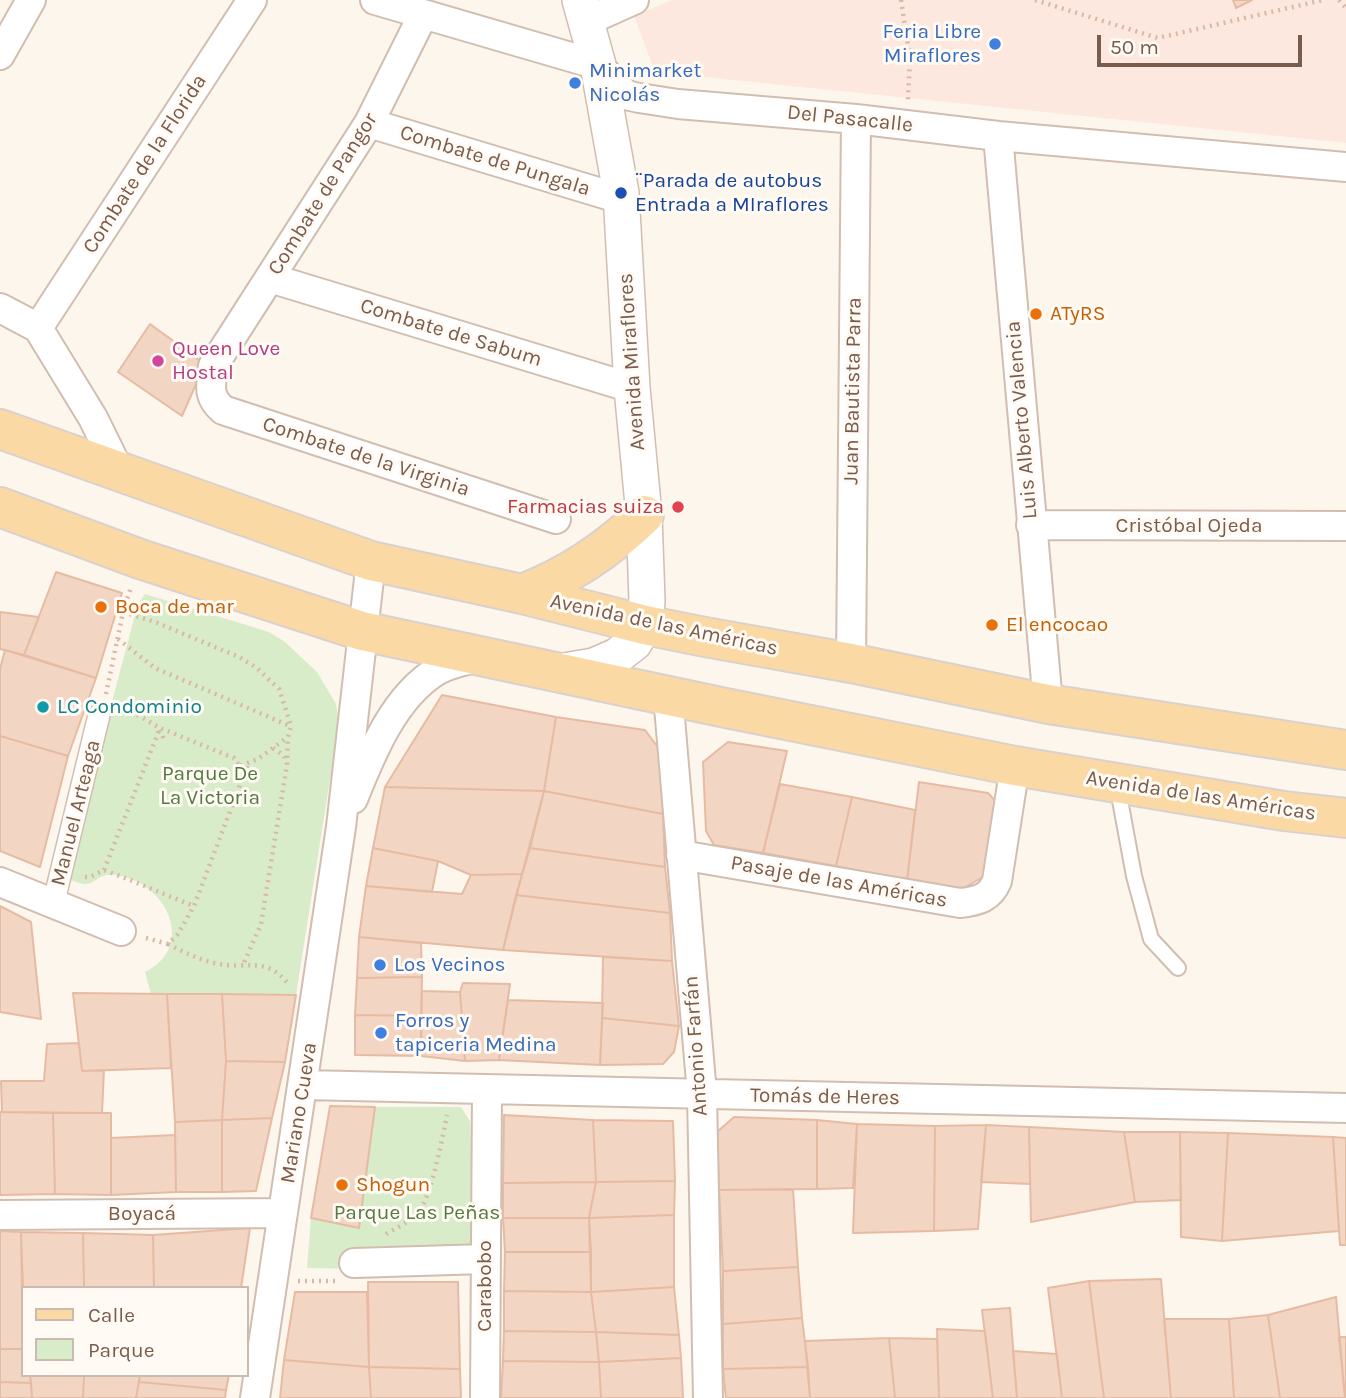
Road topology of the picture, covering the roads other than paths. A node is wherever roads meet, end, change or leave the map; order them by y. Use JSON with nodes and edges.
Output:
{"nodes":[{"id":1,"x":31,"y":0,"type":"edge"},
{"id":2,"x":252,"y":0,"type":"edge"},
{"id":3,"x":375,"y":0,"type":"edge"},
{"id":4,"x":634,"y":0,"type":"edge"},
{"id":5,"x":583,"y":10,"type":"edge"},
{"id":6,"x":423,"y":15,"type":"junction"},
{"id":7,"x":0,"y":55,"type":"edge"},
{"id":8,"x":598,"y":65,"type":"junction"},
{"id":9,"x":856,"y":119,"type":"junction"},
{"id":10,"x":369,"y":123,"type":"junction"},
{"id":11,"x":998,"y":136,"type":"junction"},
{"id":12,"x":1346,"y":167,"type":"edge"},
{"id":13,"x":621,"y":200,"type":"junction"},
{"id":14,"x":270,"y":278,"type":"junction"},
{"id":15,"x":0,"y":308,"type":"edge"},
{"id":16,"x":38,"y":328,"type":"junction"},
{"id":17,"x":213,"y":366,"type":"joint"},
{"id":18,"x":632,"y":388,"type":"junction"},
{"id":19,"x":0,"y":429,"type":"edge"},
{"id":20,"x":120,"y":473,"type":"junction"},
{"id":21,"x":0,"y":507,"type":"edge"},
{"id":22,"x":644,"y":515,"type":"junction"},
{"id":23,"x":556,"y":519,"type":"dead end"},
{"id":24,"x":1031,"y":525,"type":"junction"},
{"id":25,"x":1346,"y":526,"type":"edge"},
{"id":26,"x":371,"y":561,"type":"junction"},
{"id":27,"x":522,"y":594,"type":"junction"},
{"id":28,"x":645,"y":625,"type":"junction"},
{"id":29,"x":362,"y":631,"type":"junction"},
{"id":30,"x":484,"y":656,"type":"junction"},
{"id":31,"x":851,"y":663,"type":"junction"},
{"id":32,"x":558,"y":672,"type":"junction"},
{"id":33,"x":668,"y":695,"type":"junction"},
{"id":34,"x":1048,"y":704,"type":"junction"},
{"id":35,"x":99,"y":715,"type":"road end"},
{"id":36,"x":1346,"y":750,"type":"edge"},
{"id":37,"x":1015,"y":766,"type":"junction"},
{"id":38,"x":1117,"y":783,"type":"junction"},
{"id":39,"x":1346,"y":818,"type":"edge"},
{"id":40,"x":341,"y":827,"type":"junction"},
{"id":41,"x":681,"y":855,"type":"junction"},
{"id":42,"x":0,"y":882,"type":"edge"},
{"id":43,"x":53,"y":905,"type":"junction"},
{"id":44,"x":121,"y":931,"type":"road end"},
{"id":45,"x":1178,"y":968,"type":"dead end"},
{"id":46,"x":304,"y":1085,"type":"junction"},
{"id":47,"x":487,"y":1090,"type":"junction"},
{"id":48,"x":702,"y":1094,"type":"junction"},
{"id":49,"x":1346,"y":1108,"type":"edge"},
{"id":50,"x":283,"y":1213,"type":"junction"},
{"id":51,"x":0,"y":1215,"type":"edge"},
{"id":52,"x":485,"y":1259,"type":"junction"},
{"id":53,"x":354,"y":1263,"type":"road end"},
{"id":54,"x":255,"y":1398,"type":"edge"},
{"id":55,"x":485,"y":1398,"type":"edge"},
{"id":56,"x":708,"y":1398,"type":"edge"}],
"edges":[{"from":1,"to":7,"type":"street"},
{"from":2,"to":16,"type":"street","name":"Combate de la Florida"},
{"from":3,"to":6,"type":"street"},
{"from":4,"to":5,"type":"street"},
{"from":5,"to":8,"type":"street","name":"Avenida Miraflores"},
{"from":6,"to":8,"type":"street"},
{"from":6,"to":10,"type":"street","name":"Combate de Pangor"},
{"from":8,"to":9,"type":"street","name":"Del Pasacalle"},
{"from":8,"to":13,"type":"street","name":"Avenida Miraflores"},
{"from":9,"to":11,"type":"street","name":"Del Pasacalle"},
{"from":9,"to":31,"type":"street","name":"Juan Bautista Parra"},
{"from":10,"to":13,"type":"street","name":"Combate de Pungala"},
{"from":10,"to":14,"type":"street","name":"Combate de Pangor"},
{"from":11,"to":12,"type":"street","name":"Del Pasacalle"},
{"from":11,"to":24,"type":"street","name":"Luis Alberto Valencia"},
{"from":13,"to":18,"type":"street","name":"Avenida Miraflores"},
{"from":14,"to":17,"type":"street","name":"Combate de Pangor"},
{"from":14,"to":18,"type":"street","name":"Combate de Sabum"},
{"from":15,"to":16,"type":"street"},
{"from":16,"to":20,"type":"street"},
{"from":17,"to":23,"type":"street","name":"Combate de la Virginia"},
{"from":18,"to":22,"type":"street","name":"Avenida Miraflores"},
{"from":19,"to":20,"type":"main road","name":"Avenida de las Américas"},
{"from":20,"to":26,"type":"main road","name":"Avenida de las Américas"},
{"from":21,"to":29,"type":"main road","name":"Avenida de las Américas"},
{"from":22,"to":27,"type":"main road"},
{"from":22,"to":28,"type":"street","name":"Avenida Miraflores"},
{"from":24,"to":25,"type":"street","name":"Cristóbal Ojeda"},
{"from":24,"to":34,"type":"street","name":"Luis Alberto Valencia"},
{"from":26,"to":27,"type":"main road","name":"Avenida de las Américas"},
{"from":26,"to":29,"type":"street","name":"Mariano Cueva"},
{"from":27,"to":28,"type":"main road","name":"Avenida de las Américas"},
{"from":28,"to":31,"type":"main road","name":"Avenida de las Américas"},
{"from":28,"to":32,"type":"street"},
{"from":29,"to":30,"type":"main road","name":"Avenida de las Américas"},
{"from":29,"to":40,"type":"street","name":"Mariano Cueva"},
{"from":30,"to":32,"type":"main road","name":"Avenida de las Américas"},
{"from":30,"to":40,"type":"street","name":"Mariano Cueva"},
{"from":31,"to":34,"type":"main road","name":"Avenida de las Américas"},
{"from":32,"to":33,"type":"main road","name":"Avenida de las Américas"},
{"from":33,"to":37,"type":"main road","name":"Avenida de las Américas"},
{"from":33,"to":41,"type":"street","name":"Antonio Farfán"},
{"from":34,"to":36,"type":"main road","name":"Avenida de las Américas"},
{"from":35,"to":43,"type":"street","name":"Manuel Arteaga"},
{"from":37,"to":38,"type":"main road","name":"Avenida de las Américas"},
{"from":37,"to":41,"type":"street","name":"Pasaje de las Américas"},
{"from":38,"to":39,"type":"main road","name":"Avenida de las Américas"},
{"from":38,"to":45,"type":"lane"},
{"from":40,"to":46,"type":"street","name":"Mariano Cueva"},
{"from":41,"to":48,"type":"street","name":"Antonio Farfán"},
{"from":42,"to":43,"type":"street"},
{"from":43,"to":44,"type":"street"},
{"from":46,"to":47,"type":"street","name":"Tomás de Heres"},
{"from":46,"to":50,"type":"street","name":"Mariano Cueva"},
{"from":47,"to":48,"type":"street","name":"Tomás de Heres"},
{"from":47,"to":52,"type":"street","name":"Carabobo"},
{"from":48,"to":49,"type":"street","name":"Tomás de Heres"},
{"from":48,"to":56,"type":"street","name":"Antonio Farfán"},
{"from":50,"to":51,"type":"street","name":"Boyacá"},
{"from":50,"to":54,"type":"street","name":"Mariano Cueva"},
{"from":52,"to":53,"type":"street"},
{"from":52,"to":55,"type":"street","name":"Carabobo"}]}
